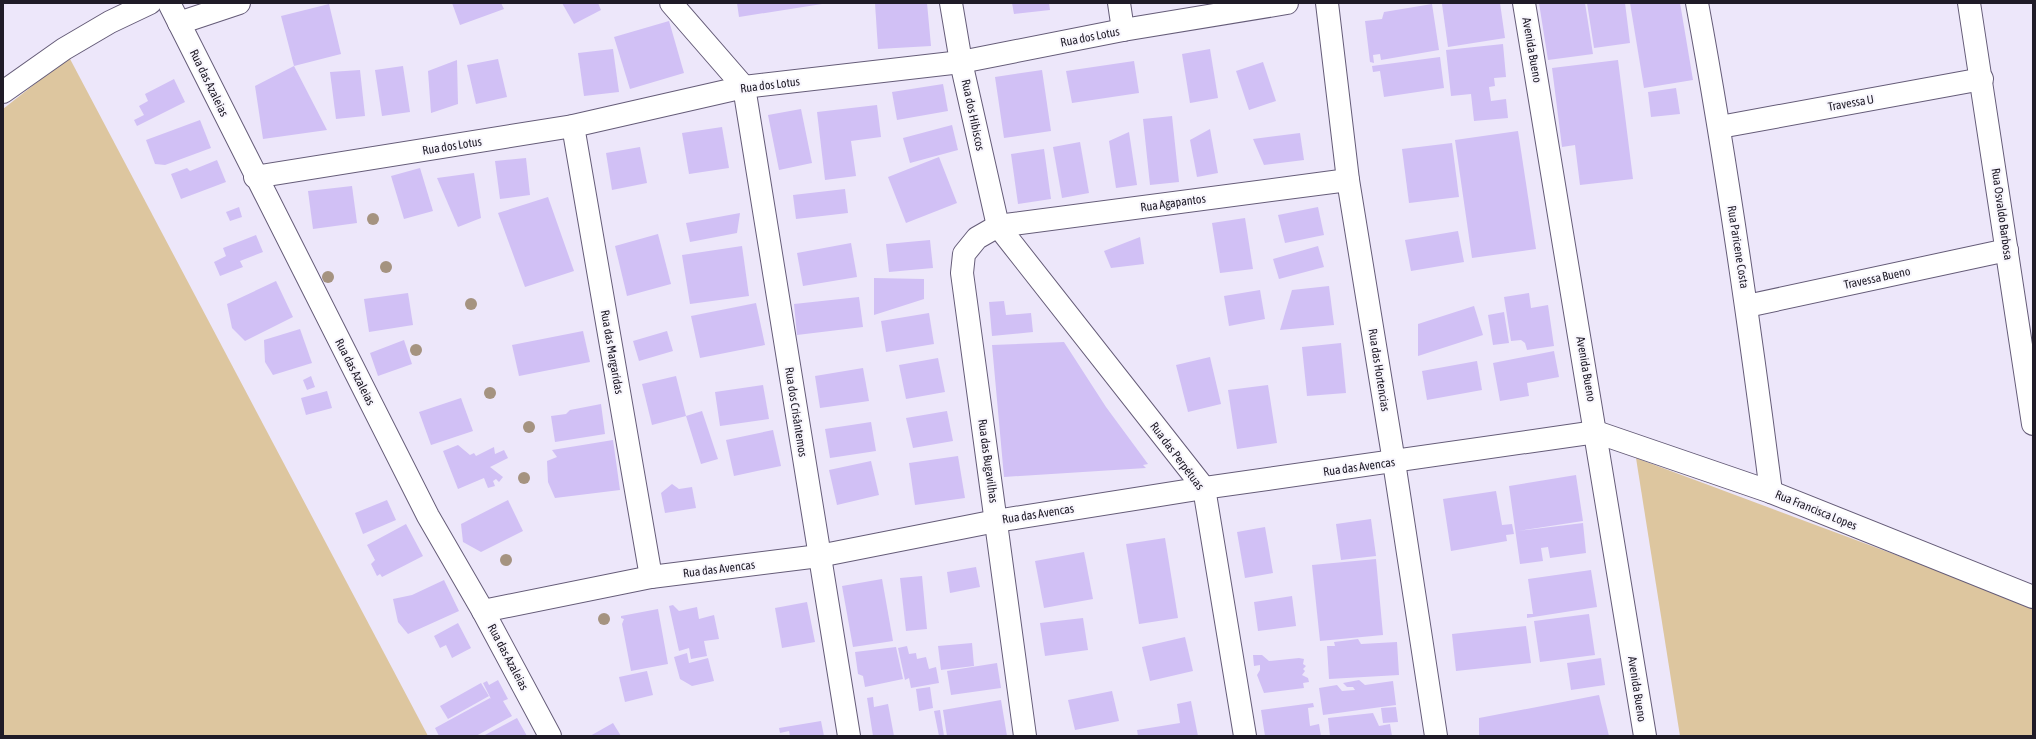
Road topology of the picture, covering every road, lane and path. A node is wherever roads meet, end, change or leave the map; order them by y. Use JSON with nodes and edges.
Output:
{"nodes":[{"id":1,"x":150,"y":3,"type":"edge"},
{"id":2,"x":169,"y":3,"type":"edge"},
{"id":3,"x":239,"y":3,"type":"edge"},
{"id":4,"x":671,"y":3,"type":"edge"},
{"id":5,"x":951,"y":3,"type":"edge"},
{"id":6,"x":1119,"y":3,"type":"edge"},
{"id":7,"x":1287,"y":3,"type":"edge"},
{"id":8,"x":1327,"y":3,"type":"edge"},
{"id":9,"x":1524,"y":3,"type":"edge"},
{"id":10,"x":1697,"y":3,"type":"edge"},
{"id":11,"x":1969,"y":3,"type":"edge"},
{"id":12,"x":179,"y":23,"type":"junction"},
{"id":13,"x":1123,"y":30,"type":"junction"},
{"id":14,"x":961,"y":62,"type":"junction"},
{"id":15,"x":1982,"y":79,"type":"junction"},
{"id":16,"x":744,"y":87,"type":"junction"},
{"id":17,"x":3,"y":92,"type":"edge"},
{"id":18,"x":573,"y":126,"type":"junction"},
{"id":19,"x":1720,"y":126,"type":"junction"},
{"id":20,"x":256,"y":177,"type":"junction"},
{"id":21,"x":1348,"y":180,"type":"junction"},
{"id":22,"x":998,"y":226,"type":"junction"},
{"id":23,"x":2007,"y":250,"type":"junction"},
{"id":24,"x":1747,"y":306,"type":"junction"},
{"id":25,"x":2033,"y":424,"type":"edge"},
{"id":26,"x":1596,"y":432,"type":"junction"},
{"id":27,"x":1394,"y":462,"type":"junction"},
{"id":28,"x":1204,"y":488,"type":"junction"},
{"id":29,"x":1771,"y":492,"type":"junction"},
{"id":30,"x":996,"y":521,"type":"junction"},
{"id":31,"x":819,"y":556,"type":"junction"},
{"id":32,"x":651,"y":577,"type":"junction"},
{"id":33,"x":2033,"y":597,"type":"edge"},
{"id":34,"x":483,"y":611,"type":"junction"},
{"id":35,"x":550,"y":736,"type":"edge"},
{"id":36,"x":849,"y":736,"type":"edge"},
{"id":37,"x":1025,"y":736,"type":"edge"},
{"id":38,"x":1245,"y":736,"type":"edge"},
{"id":39,"x":1436,"y":736,"type":"edge"},
{"id":40,"x":1645,"y":736,"type":"edge"}],
"edges":[{"from":1,"to":17,"type":"street"},
{"from":2,"to":12,"type":"street","name":"Rua das Azaleias"},
{"from":3,"to":12,"type":"street"},
{"from":4,"to":16,"type":"street"},
{"from":5,"to":14,"type":"street","name":"Rua dos Hibiscos"},
{"from":6,"to":13,"type":"street"},
{"from":7,"to":13,"type":"street","name":"Rua dos Lotus"},
{"from":8,"to":21,"type":"street","name":"Rua das Hortencias"},
{"from":9,"to":26,"type":"street","name":"Avenida Bueno"},
{"from":10,"to":19,"type":"street","name":"Rua Paricene Costa"},
{"from":11,"to":15,"type":"street","name":"Rua Osvaldo Barbosa"},
{"from":12,"to":20,"type":"street","name":"Rua das Azaleias"},
{"from":13,"to":14,"type":"street","name":"Rua dos Lotus"},
{"from":14,"to":16,"type":"street","name":"Rua dos Lotus"},
{"from":14,"to":22,"type":"street","name":"Rua dos Hibiscos"},
{"from":15,"to":19,"type":"street","name":"Travessa U"},
{"from":15,"to":23,"type":"street","name":"Rua Osvaldo Barbosa"},
{"from":16,"to":18,"type":"street","name":"Rua dos Lotus"},
{"from":16,"to":31,"type":"street","name":"Rua dos Crisântemos"},
{"from":18,"to":20,"type":"street","name":"Rua dos Lotus"},
{"from":18,"to":32,"type":"street","name":"Rua das Margaridas"},
{"from":19,"to":24,"type":"street","name":"Rua Paricene Costa"},
{"from":20,"to":34,"type":"street","name":"Rua das Azaleias"},
{"from":21,"to":22,"type":"street","name":"Rua Agapantos"},
{"from":21,"to":27,"type":"street","name":"Rua das Hortencias"},
{"from":22,"to":28,"type":"street","name":"Rua das Perpétuas"},
{"from":22,"to":30,"type":"street","name":"Rua das Bugavilhas"},
{"from":23,"to":24,"type":"street","name":"Travessa Bueno"},
{"from":23,"to":25,"type":"street","name":"Rua Osvaldo Barbosa"},
{"from":24,"to":29,"type":"street","name":"Rua Paricene Costa"},
{"from":26,"to":27,"type":"street","name":"Rua das Avencas"},
{"from":26,"to":29,"type":"street","name":"Rua Francisca Lopes"},
{"from":26,"to":40,"type":"street","name":"Avenida Bueno"},
{"from":27,"to":28,"type":"street","name":"Rua das Avencas"},
{"from":27,"to":39,"type":"street","name":"Rua das Hortencias"},
{"from":28,"to":30,"type":"street","name":"Rua das Avencas"},
{"from":28,"to":38,"type":"street","name":"Rua das Perpétuas"},
{"from":29,"to":33,"type":"street","name":"Rua Francisca Lopes"},
{"from":30,"to":31,"type":"street","name":"Rua das Avencas"},
{"from":30,"to":37,"type":"street","name":"Rua das Bugavilhas"},
{"from":31,"to":32,"type":"street","name":"Rua das Avencas"},
{"from":31,"to":36,"type":"street","name":"Rua dos Crisântemos"},
{"from":32,"to":34,"type":"street","name":"Rua das Avencas"},
{"from":34,"to":35,"type":"street","name":"Rua das Azaleias"}]}
